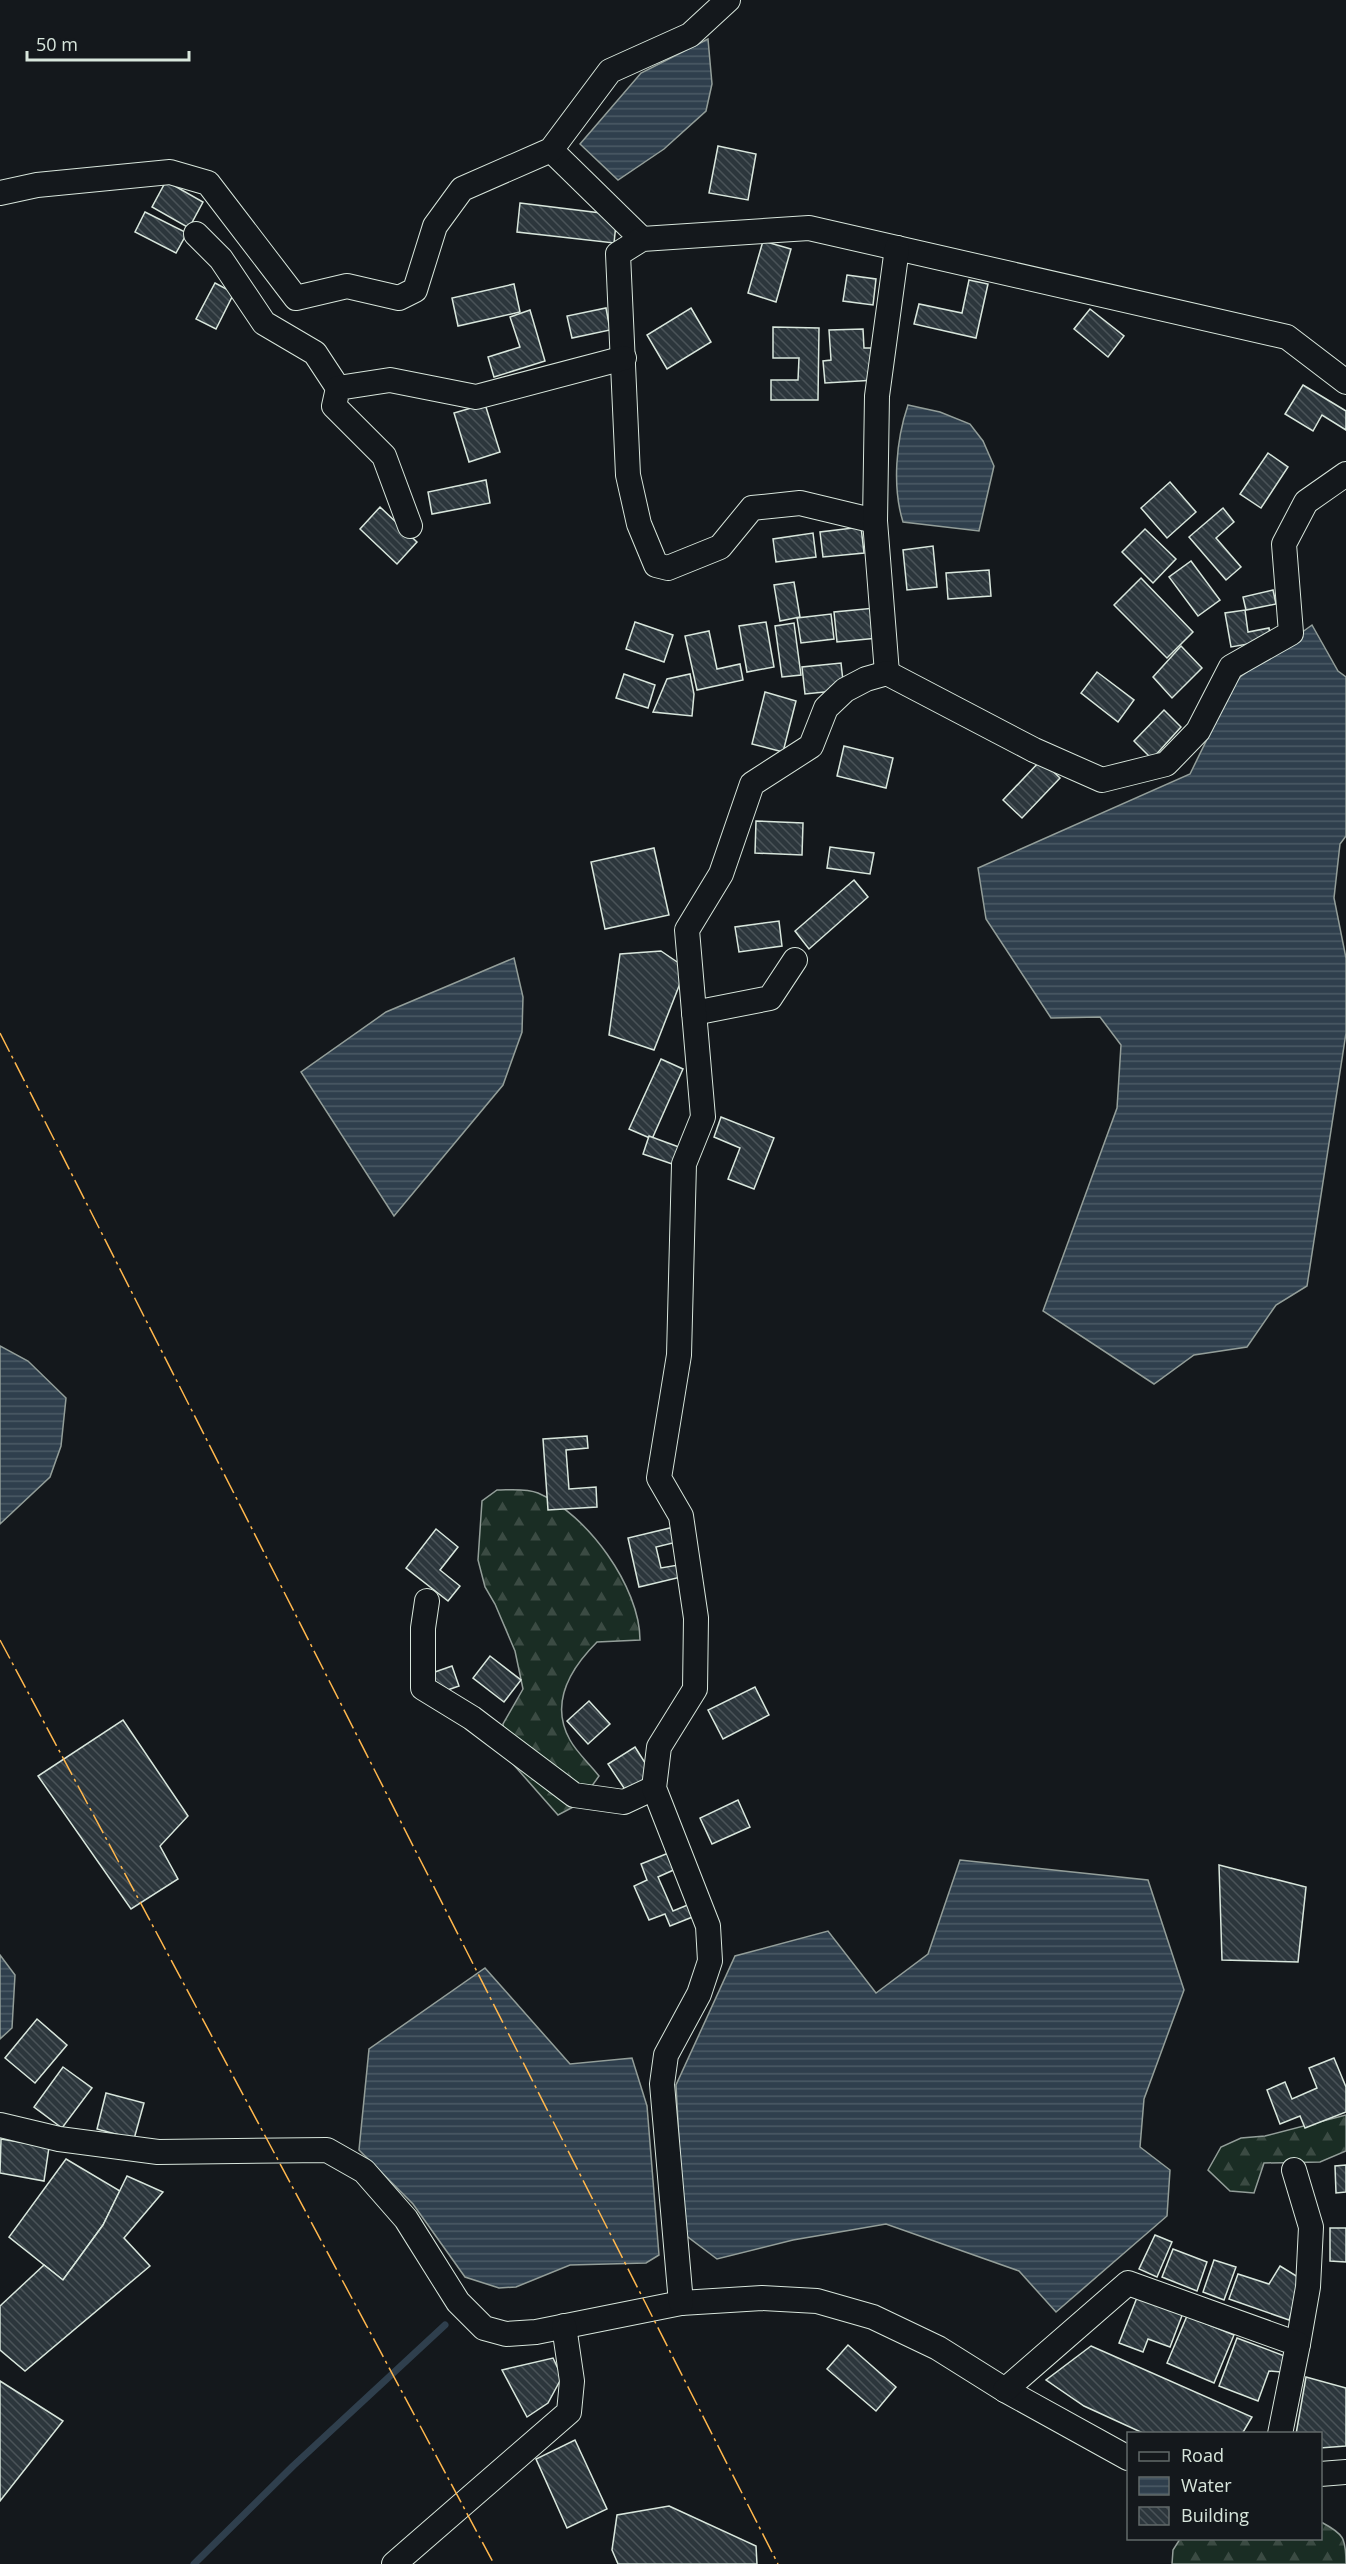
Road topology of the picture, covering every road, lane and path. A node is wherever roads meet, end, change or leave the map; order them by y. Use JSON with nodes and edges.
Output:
{"nodes":[{"id":1,"x":728,"y":0,"type":"edge"},
{"id":2,"x":551,"y":150,"type":"junction"},
{"id":3,"x":0,"y":194,"type":"edge"},
{"id":4,"x":196,"y":234,"type":"dead end"},
{"id":5,"x":642,"y":239,"type":"junction"},
{"id":6,"x":897,"y":248,"type":"junction"},
{"id":7,"x":624,"y":358,"type":"junction"},
{"id":8,"x":1346,"y":382,"type":"edge"},
{"id":9,"x":338,"y":388,"type":"junction"},
{"id":10,"x":1346,"y":474,"type":"edge"},
{"id":11,"x":875,"y":520,"type":"junction"},
{"id":12,"x":410,"y":526,"type":"dead end"},
{"id":13,"x":888,"y":673,"type":"junction"},
{"id":14,"x":795,"y":960,"type":"dead end"},
{"id":15,"x":694,"y":1013,"type":"junction"},
{"id":16,"x":427,"y":1601,"type":"dead end"},
{"id":17,"x":654,"y":1788,"type":"junction"},
{"id":18,"x":0,"y":2125,"type":"edge"},
{"id":19,"x":1294,"y":2170,"type":"dead end"},
{"id":20,"x":681,"y":2303,"type":"junction"},
{"id":21,"x":564,"y":2326,"type":"junction"},
{"id":22,"x":1298,"y":2344,"type":"junction"},
{"id":23,"x":1005,"y":2390,"type":"junction"},
{"id":24,"x":1280,"y":2432,"type":"edge"},
{"id":25,"x":1127,"y":2457,"type":"edge"},
{"id":26,"x":1346,"y":2472,"type":"edge"},
{"id":27,"x":1322,"y":2474,"type":"edge"},
{"id":28,"x":394,"y":2564,"type":"edge"}],
"edges":[{"from":1,"to":2,"type":"street"},
{"from":2,"to":3,"type":"street"},
{"from":2,"to":5,"type":"street"},
{"from":4,"to":9,"type":"street"},
{"from":5,"to":6,"type":"street"},
{"from":5,"to":7,"type":"street"},
{"from":6,"to":8,"type":"street"},
{"from":6,"to":11,"type":"street"},
{"from":7,"to":9,"type":"street"},
{"from":7,"to":11,"type":"street"},
{"from":9,"to":12,"type":"street"},
{"from":10,"to":13,"type":"street"},
{"from":11,"to":13,"type":"street"},
{"from":13,"to":15,"type":"street"},
{"from":14,"to":15,"type":"street"},
{"from":15,"to":17,"type":"street"},
{"from":16,"to":17,"type":"street"},
{"from":17,"to":20,"type":"street"},
{"from":18,"to":21,"type":"street"},
{"from":19,"to":22,"type":"street"},
{"from":20,"to":21,"type":"street"},
{"from":20,"to":23,"type":"street"},
{"from":21,"to":28,"type":"street"},
{"from":22,"to":23,"type":"street"},
{"from":22,"to":24,"type":"street"},
{"from":23,"to":25,"type":"street"},
{"from":26,"to":27,"type":"street"}]}
